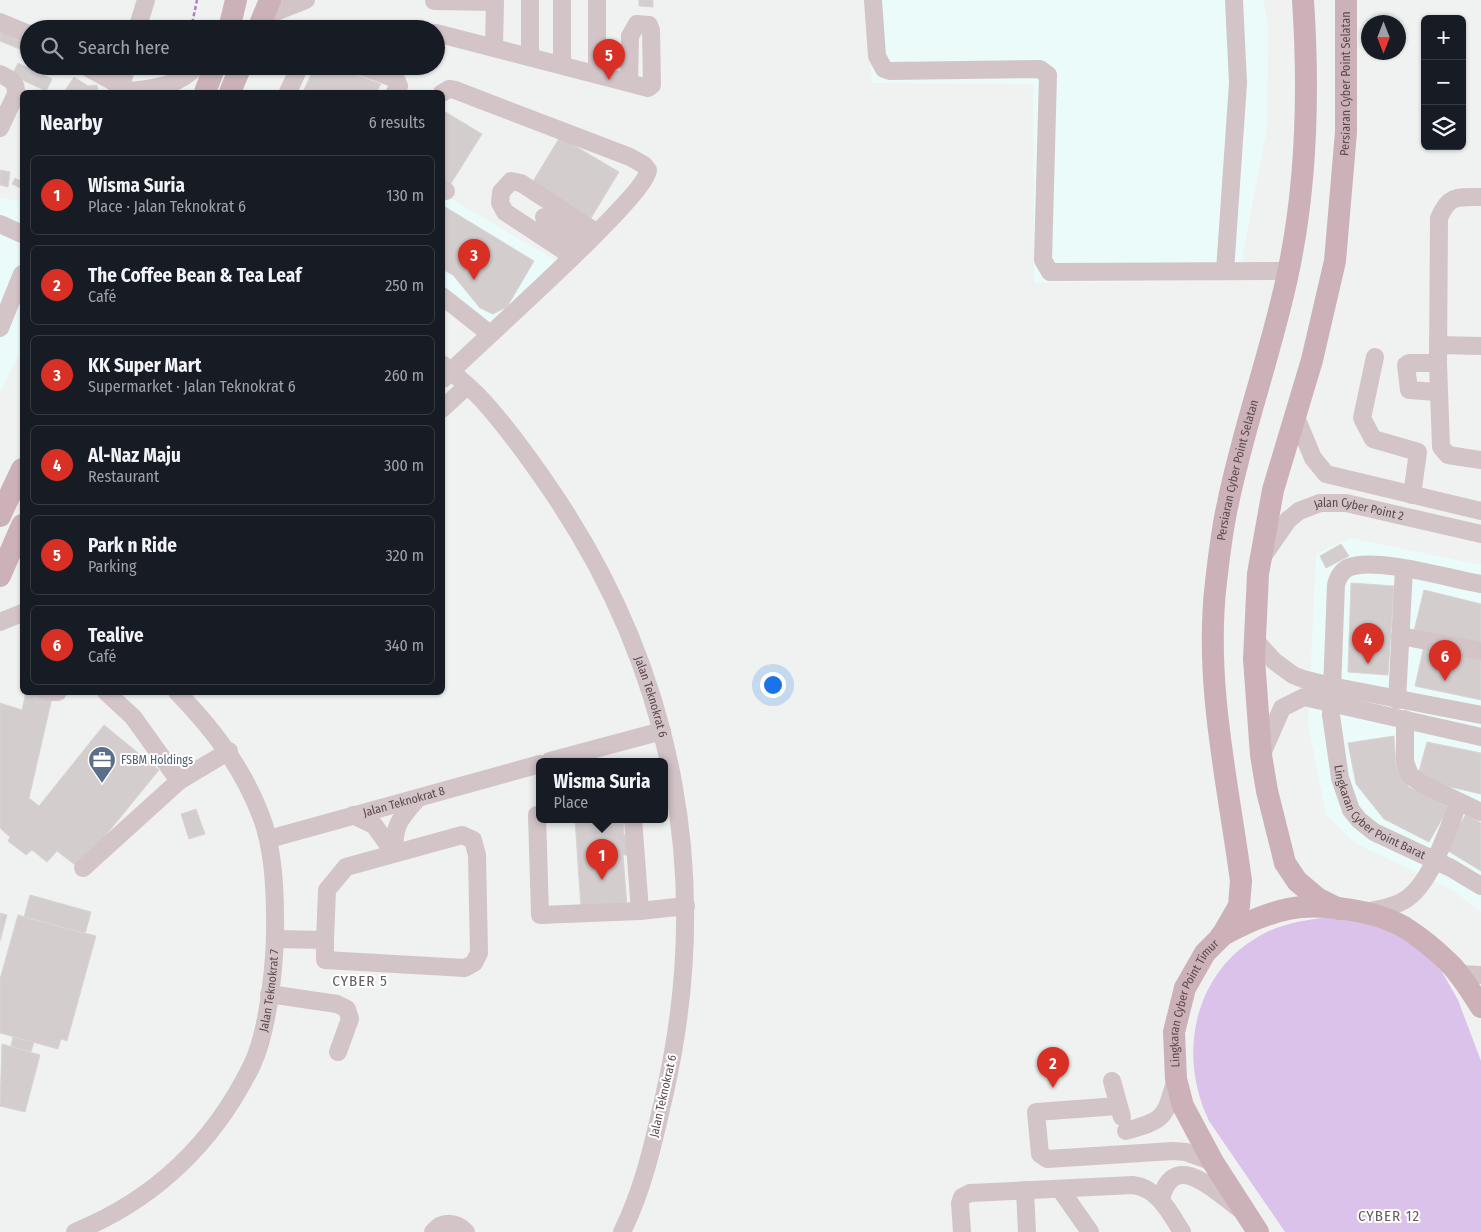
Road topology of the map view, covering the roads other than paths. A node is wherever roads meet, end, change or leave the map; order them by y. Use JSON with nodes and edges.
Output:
{"nodes":[{"id":1,"x":146,"y":0,"type":"edge"},
{"id":2,"x":306,"y":0,"type":"edge"},
{"id":3,"x":530,"y":0,"type":"edge"},
{"id":4,"x":562,"y":0,"type":"edge"},
{"id":5,"x":597,"y":0,"type":"edge"},
{"id":6,"x":873,"y":0,"type":"edge"},
{"id":7,"x":1234,"y":0,"type":"edge"},
{"id":8,"x":1304,"y":0,"type":"edge"},
{"id":9,"x":1346,"y":0,"type":"edge"},
{"id":10,"x":434,"y":1,"type":"dead end"},
{"id":11,"x":495,"y":1,"type":"edge"},
{"id":12,"x":263,"y":15,"type":"edge"},
{"id":13,"x":140,"y":20,"type":"edge"},
{"id":14,"x":0,"y":22,"type":"edge"},
{"id":15,"x":20,"y":30,"type":"edge"},
{"id":16,"x":445,"y":34,"type":"edge"},
{"id":17,"x":494,"y":47,"type":"junction"},
{"id":18,"x":530,"y":56,"type":"junction"},
{"id":19,"x":562,"y":65,"type":"junction"},
{"id":20,"x":0,"y":74,"type":"edge"},
{"id":21,"x":596,"y":74,"type":"junction"},
{"id":22,"x":101,"y":75,"type":"edge"},
{"id":23,"x":127,"y":75,"type":"edge"},
{"id":24,"x":186,"y":75,"type":"edge"},
{"id":25,"x":212,"y":75,"type":"edge"},
{"id":26,"x":237,"y":75,"type":"edge"},
{"id":27,"x":296,"y":75,"type":"edge"},
{"id":28,"x":387,"y":75,"type":"edge"},
{"id":29,"x":629,"y":83,"type":"dead end"},
{"id":30,"x":128,"y":90,"type":"edge"},
{"id":31,"x":206,"y":90,"type":"edge"},
{"id":32,"x":231,"y":90,"type":"edge"},
{"id":33,"x":289,"y":90,"type":"edge"},
{"id":34,"x":396,"y":90,"type":"edge"},
{"id":35,"x":445,"y":91,"type":"edge"},
{"id":36,"x":17,"y":108,"type":"edge"},
{"id":37,"x":0,"y":128,"type":"edge"},
{"id":38,"x":1481,"y":197,"type":"edge"},
{"id":39,"x":544,"y":217,"type":"dead end"},
{"id":40,"x":0,"y":224,"type":"edge"},
{"id":41,"x":20,"y":233,"type":"edge"},
{"id":42,"x":584,"y":244,"type":"junction"},
{"id":43,"x":1225,"y":271,"type":"junction"},
{"id":44,"x":1288,"y":271,"type":"junction"},
{"id":45,"x":20,"y":279,"type":"edge"},
{"id":46,"x":445,"y":298,"type":"edge"},
{"id":47,"x":0,"y":328,"type":"edge"},
{"id":48,"x":490,"y":334,"type":"junction"},
{"id":49,"x":1481,"y":346,"type":"edge"},
{"id":50,"x":1438,"y":354,"type":"junction"},
{"id":51,"x":1375,"y":357,"type":"dead end"},
{"id":52,"x":445,"y":371,"type":"edge"},
{"id":53,"x":466,"y":386,"type":"junction"},
{"id":54,"x":1438,"y":392,"type":"junction"},
{"id":55,"x":445,"y":406,"type":"edge"},
{"id":56,"x":1295,"y":415,"type":"junction"},
{"id":57,"x":1481,"y":460,"type":"edge"},
{"id":58,"x":20,"y":473,"type":"edge"},
{"id":59,"x":1412,"y":495,"type":"junction"},
{"id":60,"x":1481,"y":511,"type":"edge"},
{"id":61,"x":0,"y":516,"type":"edge"},
{"id":62,"x":20,"y":530,"type":"edge"},
{"id":63,"x":1481,"y":534,"type":"edge"},
{"id":64,"x":1260,"y":560,"type":"junction"},
{"id":65,"x":1404,"y":569,"type":"junction"},
{"id":66,"x":0,"y":576,"type":"edge"},
{"id":67,"x":1481,"y":584,"type":"edge"},
{"id":68,"x":20,"y":614,"type":"edge"},
{"id":69,"x":0,"y":622,"type":"edge"},
{"id":70,"x":1400,"y":636,"type":"junction"},
{"id":71,"x":1255,"y":640,"type":"junction"},
{"id":72,"x":1481,"y":651,"type":"edge"},
{"id":73,"x":1331,"y":694,"type":"junction"},
{"id":74,"x":109,"y":695,"type":"edge"},
{"id":75,"x":180,"y":695,"type":"edge"},
{"id":76,"x":1397,"y":700,"type":"junction"},
{"id":77,"x":1481,"y":715,"type":"edge"},
{"id":78,"x":1404,"y":719,"type":"junction"},
{"id":79,"x":662,"y":731,"type":"junction"},
{"id":80,"x":1481,"y":737,"type":"edge"},
{"id":81,"x":229,"y":751,"type":"junction"},
{"id":82,"x":1261,"y":755,"type":"junction"},
{"id":83,"x":561,"y":758,"type":"edge"},
{"id":84,"x":667,"y":758,"type":"edge"},
{"id":85,"x":668,"y":763,"type":"edge"},
{"id":86,"x":536,"y":765,"type":"edge"},
{"id":87,"x":179,"y":781,"type":"junction"},
{"id":88,"x":418,"y":798,"type":"junction"},
{"id":89,"x":1459,"y":802,"type":"junction"},
{"id":90,"x":1481,"y":812,"type":"edge"},
{"id":91,"x":353,"y":815,"type":"junction"},
{"id":92,"x":537,"y":823,"type":"edge"},
{"id":93,"x":633,"y":823,"type":"edge"},
{"id":94,"x":268,"y":839,"type":"junction"},
{"id":95,"x":394,"y":853,"type":"junction"},
{"id":96,"x":1434,"y":860,"type":"junction"},
{"id":97,"x":83,"y":868,"type":"dead end"},
{"id":98,"x":1481,"y":886,"type":"edge"},
{"id":99,"x":686,"y":906,"type":"junction"},
{"id":100,"x":1339,"y":909,"type":"junction"},
{"id":101,"x":640,"y":911,"type":"junction"},
{"id":102,"x":1362,"y":913,"type":"junction"},
{"id":103,"x":1220,"y":937,"type":"junction"},
{"id":104,"x":276,"y":939,"type":"junction"},
{"id":105,"x":325,"y":940,"type":"junction"},
{"id":106,"x":1458,"y":974,"type":"junction"},
{"id":107,"x":1481,"y":975,"type":"edge"},
{"id":108,"x":268,"y":994,"type":"junction"},
{"id":109,"x":1481,"y":1006,"type":"edge"},
{"id":110,"x":338,"y":1052,"type":"dead end"},
{"id":111,"x":1176,"y":1079,"type":"junction"},
{"id":112,"x":1112,"y":1081,"type":"dead end"},
{"id":113,"x":1118,"y":1106,"type":"junction"},
{"id":114,"x":1126,"y":1131,"type":"junction"},
{"id":115,"x":1133,"y":1153,"type":"junction"},
{"id":116,"x":1213,"y":1162,"type":"junction"},
{"id":117,"x":154,"y":1187,"type":"junction"},
{"id":118,"x":1060,"y":1189,"type":"junction"},
{"id":119,"x":1025,"y":1190,"type":"junction"},
{"id":120,"x":1161,"y":1199,"type":"junction"},
{"id":121,"x":1246,"y":1213,"type":"junction"},
{"id":122,"x":75,"y":1232,"type":"edge"},
{"id":123,"x":104,"y":1232,"type":"edge"},
{"id":124,"x":433,"y":1232,"type":"edge"},
{"id":125,"x":466,"y":1232,"type":"edge"},
{"id":126,"x":622,"y":1232,"type":"edge"},
{"id":127,"x":962,"y":1232,"type":"edge"},
{"id":128,"x":1027,"y":1232,"type":"edge"},
{"id":129,"x":1090,"y":1232,"type":"edge"},
{"id":130,"x":1182,"y":1232,"type":"edge"},
{"id":131,"x":1258,"y":1232,"type":"edge"}],
"edges":[{"from":1,"to":13,"type":"street"},
{"from":2,"to":12,"type":"street"},
{"from":3,"to":18,"type":"street"},
{"from":4,"to":19,"type":"street"},
{"from":5,"to":21,"type":"street"},
{"from":6,"to":43,"type":"street"},
{"from":7,"to":43,"type":"street"},
{"from":8,"to":44,"type":"main road","name":"Persiaran Cyber Point Selatan"},
{"from":9,"to":56,"type":"main road","name":"Persiaran Cyber Point Selatan"},
{"from":10,"to":11,"type":"street"},
{"from":11,"to":17,"type":"street"},
{"from":14,"to":15,"type":"street"},
{"from":16,"to":17,"type":"street"},
{"from":17,"to":18,"type":"street"},
{"from":18,"to":19,"type":"street"},
{"from":19,"to":21,"type":"street"},
{"from":20,"to":36,"type":"street"},
{"from":21,"to":29,"type":"street"},
{"from":22,"to":30,"type":"street"},
{"from":23,"to":30,"type":"street"},
{"from":24,"to":30,"type":"street"},
{"from":25,"to":31,"type":"main road"},
{"from":26,"to":32,"type":"main road"},
{"from":27,"to":33,"type":"street"},
{"from":28,"to":34,"type":"street"},
{"from":35,"to":42,"type":"street"},
{"from":36,"to":37,"type":"street"},
{"from":38,"to":50,"type":"street"},
{"from":39,"to":42,"type":"street"},
{"from":40,"to":41,"type":"street"},
{"from":42,"to":48,"type":"street"},
{"from":43,"to":44,"type":"street"},
{"from":44,"to":103,"type":"main road","name":"Persiaran Cyber Point Selatan"},
{"from":45,"to":47,"type":"street"},
{"from":46,"to":48,"type":"street"},
{"from":48,"to":52,"type":"street"},
{"from":49,"to":50,"type":"street"},
{"from":50,"to":54,"type":"street"},
{"from":50,"to":54,"type":"street"},
{"from":51,"to":59,"type":"street"},
{"from":52,"to":53,"type":"street","name":"Jalan Teknokrat 6"},
{"from":53,"to":55,"type":"street"},
{"from":53,"to":79,"type":"street","name":"Jalan Teknokrat 6"},
{"from":54,"to":57,"type":"street"},
{"from":56,"to":59,"type":"street","name":"Jalan Cyber Point 2"},
{"from":56,"to":64,"type":"main road","name":"Persiaran Cyber Point Selatan"},
{"from":58,"to":61,"type":"main road"},
{"from":59,"to":60,"type":"street","name":"Jalan Cyber Point 2"},
{"from":62,"to":66,"type":"main road"},
{"from":63,"to":64,"type":"street","name":"Jalan Cyber Point 2"},
{"from":64,"to":71,"type":"main road","name":"Persiaran Cyber Point Selatan"},
{"from":65,"to":67,"type":"street","name":"Lingkaran Cyber Point Barat"},
{"from":65,"to":70,"type":"street"},
{"from":65,"to":73,"type":"street","name":"Lingkaran Cyber Point Barat"},
{"from":68,"to":69,"type":"street"},
{"from":70,"to":72,"type":"street"},
{"from":70,"to":76,"type":"street"},
{"from":71,"to":73,"type":"street"},
{"from":71,"to":82,"type":"main road","name":"Persiaran Cyber Point Selatan"},
{"from":73,"to":76,"type":"street"},
{"from":73,"to":78,"type":"street"},
{"from":73,"to":82,"type":"street"},
{"from":73,"to":96,"type":"street","name":"Lingkaran Cyber Point Barat"},
{"from":74,"to":87,"type":"street"},
{"from":75,"to":81,"type":"street","name":"Jalan Teknokrat 7"},
{"from":76,"to":77,"type":"street"},
{"from":78,"to":80,"type":"street"},
{"from":78,"to":89,"type":"street"},
{"from":79,"to":83,"type":"street"},
{"from":79,"to":84,"type":"street","name":"Jalan Teknokrat 6"},
{"from":81,"to":87,"type":"street"},
{"from":81,"to":94,"type":"street","name":"Jalan Teknokrat 7"},
{"from":82,"to":100,"type":"main road","name":"Persiaran Cyber Point Selatan"},
{"from":85,"to":99,"type":"street","name":"Jalan Teknokrat 6"},
{"from":86,"to":88,"type":"street","name":"Jalan Teknokrat 8"},
{"from":87,"to":97,"type":"street"},
{"from":88,"to":91,"type":"street","name":"Jalan Teknokrat 8"},
{"from":88,"to":95,"type":"street"},
{"from":89,"to":90,"type":"street"},
{"from":89,"to":96,"type":"street"},
{"from":91,"to":94,"type":"street","name":"Jalan Teknokrat 8"},
{"from":91,"to":95,"type":"street"},
{"from":92,"to":101,"type":"street"},
{"from":93,"to":101,"type":"street"},
{"from":94,"to":104,"type":"street","name":"Jalan Teknokrat 7"},
{"from":95,"to":105,"type":"street"},
{"from":95,"to":105,"type":"street"},
{"from":96,"to":98,"type":"street","name":"Lingkaran Cyber Point Barat"},
{"from":96,"to":102,"type":"street"},
{"from":99,"to":101,"type":"street"},
{"from":99,"to":126,"type":"street","name":"Jalan Teknokrat 6"},
{"from":100,"to":102,"type":"main road"},
{"from":100,"to":103,"type":"main road"},
{"from":102,"to":106,"type":"main road"},
{"from":103,"to":111,"type":"main road","name":"Lingkaran Cyber Point Timur"},
{"from":104,"to":105,"type":"street"},
{"from":104,"to":108,"type":"street","name":"Jalan Teknokrat 7"},
{"from":106,"to":107,"type":"street"},
{"from":106,"to":109,"type":"main road"},
{"from":108,"to":110,"type":"street"},
{"from":108,"to":117,"type":"street","name":"Jalan Teknokrat 7"},
{"from":111,"to":114,"type":"street"},
{"from":111,"to":116,"type":"main road","name":"Lingkaran Cyber Point Timur"},
{"from":112,"to":113,"type":"street"},
{"from":113,"to":114,"type":"street"},
{"from":113,"to":115,"type":"street"},
{"from":114,"to":115,"type":"street"},
{"from":115,"to":116,"type":"street"},
{"from":116,"to":121,"type":"main road","name":"Lingkaran Cyber Point Timur"},
{"from":117,"to":122,"type":"street","name":"Jalan Teknokrat 7"},
{"from":117,"to":123,"type":"street"},
{"from":118,"to":119,"type":"street"},
{"from":118,"to":120,"type":"street"},
{"from":118,"to":129,"type":"street"},
{"from":119,"to":127,"type":"street"},
{"from":119,"to":128,"type":"street"},
{"from":120,"to":121,"type":"street"},
{"from":120,"to":130,"type":"street"},
{"from":121,"to":131,"type":"main road","name":"Lingkaran Cyber Point Timur"},
{"from":124,"to":125,"type":"street"}]}
